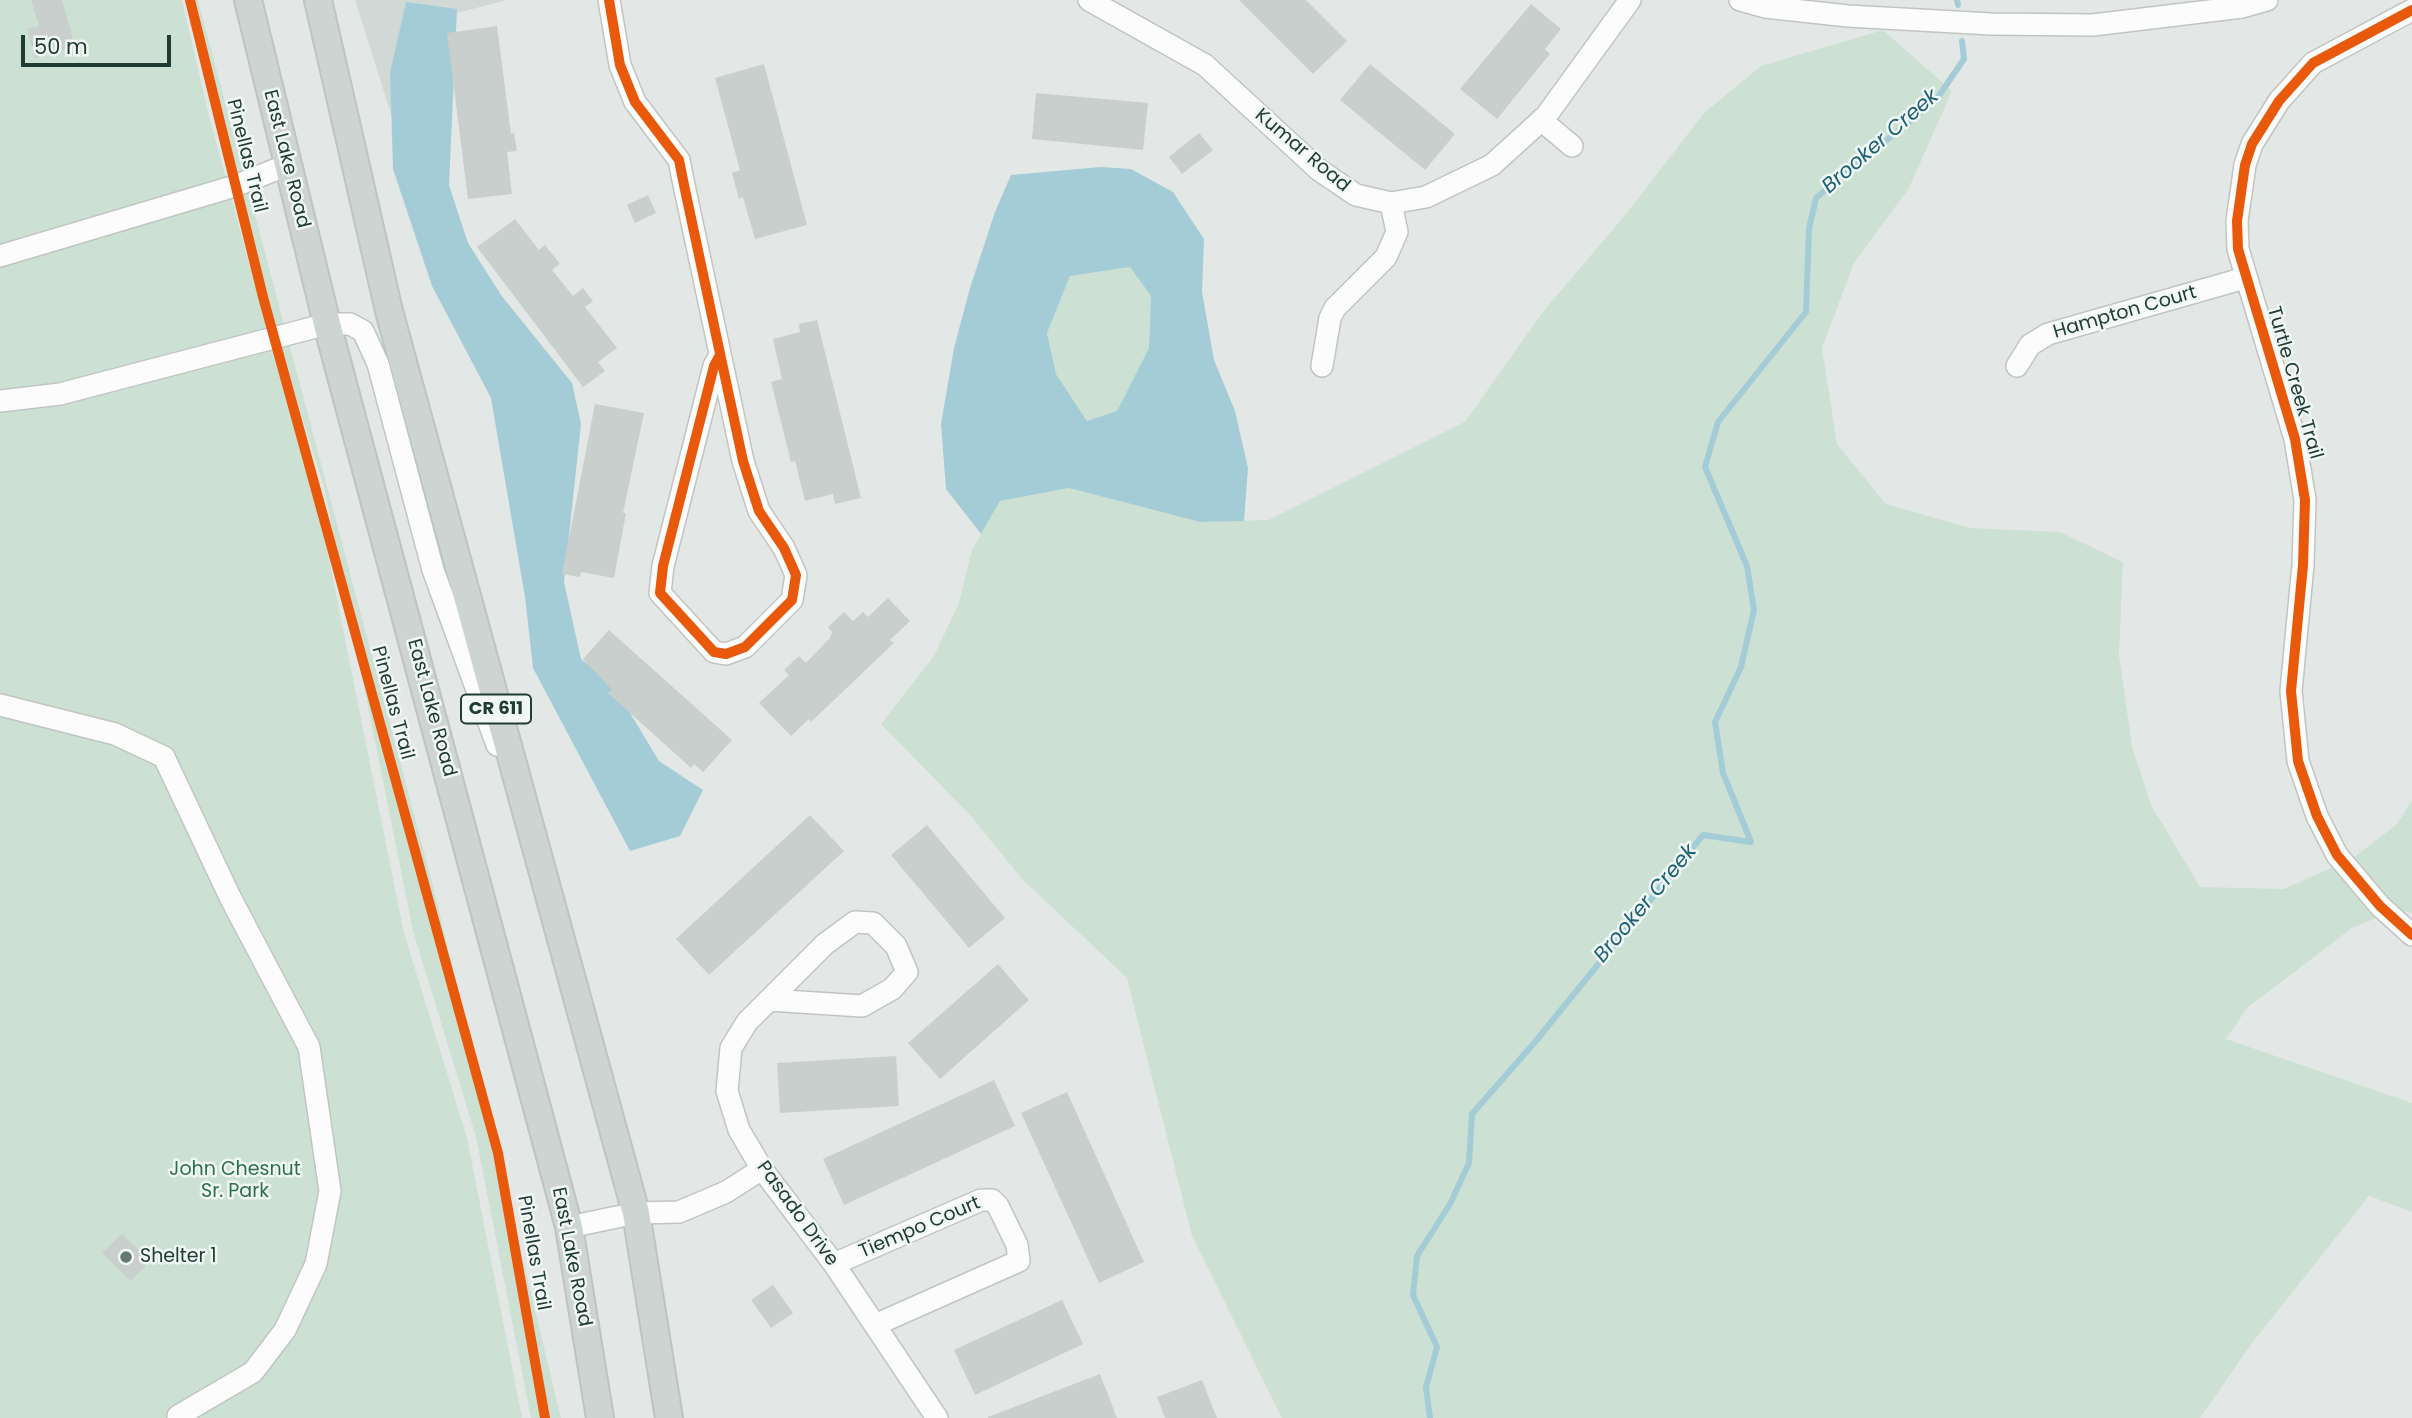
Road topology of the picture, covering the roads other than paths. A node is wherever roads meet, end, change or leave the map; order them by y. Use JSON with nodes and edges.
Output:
{"nodes":[{"id":1,"x":248,"y":0,"type":"edge"},
{"id":2,"x":318,"y":0,"type":"edge"},
{"id":3,"x":610,"y":0,"type":"edge"},
{"id":4,"x":1089,"y":0,"type":"edge"},
{"id":5,"x":1630,"y":0,"type":"edge"},
{"id":6,"x":1740,"y":0,"type":"edge"},
{"id":7,"x":2267,"y":0,"type":"edge"},
{"id":8,"x":2412,"y":10,"type":"edge"},
{"id":9,"x":1541,"y":120,"type":"junction"},
{"id":10,"x":1572,"y":146,"type":"dead end"},
{"id":11,"x":287,"y":165,"type":"junction"},
{"id":12,"x":1391,"y":203,"type":"junction"},
{"id":13,"x":0,"y":256,"type":"edge"},
{"id":14,"x":2245,"y":278,"type":"junction"},
{"id":15,"x":327,"y":324,"type":"junction"},
{"id":16,"x":720,"y":355,"type":"junction"},
{"id":17,"x":1322,"y":366,"type":"dead end"},
{"id":18,"x":2017,"y":366,"type":"dead end"},
{"id":19,"x":0,"y":401,"type":"edge"},
{"id":20,"x":0,"y":705,"type":"edge"},
{"id":21,"x":532,"y":842,"type":"junction"},
{"id":22,"x":2412,"y":935,"type":"edge"},
{"id":23,"x":769,"y":1000,"type":"junction"},
{"id":24,"x":762,"y":1169,"type":"junction"},
{"id":25,"x":636,"y":1213,"type":"junction"},
{"id":26,"x":569,"y":1227,"type":"junction"},
{"id":27,"x":834,"y":1264,"type":"junction"},
{"id":28,"x":876,"y":1325,"type":"junction"},
{"id":29,"x":177,"y":1417,"type":"edge"},
{"id":30,"x":600,"y":1418,"type":"edge"},
{"id":31,"x":669,"y":1418,"type":"edge"},
{"id":32,"x":936,"y":1418,"type":"edge"}],
"edges":[{"from":1,"to":11,"type":"main road","name":"East Lake Road","number":"CR 611"},
{"from":2,"to":21,"type":"main road","number":"CR 611"},
{"from":3,"to":16,"type":"street"},
{"from":4,"to":12,"type":"street","name":"Kumar Road"},
{"from":5,"to":9,"type":"street","name":"Kumar Road"},
{"from":6,"to":7,"type":"street"},
{"from":8,"to":14,"type":"street","name":"Turtle Creek Trail"},
{"from":9,"to":10,"type":"street"},
{"from":9,"to":12,"type":"street","name":"Kumar Road"},
{"from":11,"to":13,"type":"street"},
{"from":11,"to":15,"type":"main road","name":"East Lake Road","number":"CR 611"},
{"from":12,"to":17,"type":"street"},
{"from":14,"to":18,"type":"street","name":"Hampton Court"},
{"from":14,"to":22,"type":"street","name":"Turtle Creek Trail"},
{"from":15,"to":19,"type":"street"},
{"from":15,"to":21,"type":"street"},
{"from":15,"to":26,"type":"main road","name":"East Lake Road","number":"CR 611"},
{"from":16,"to":16,"type":"street"},
{"from":20,"to":29,"type":"street"},
{"from":21,"to":25,"type":"main road","number":"CR 611"},
{"from":23,"to":23,"type":"street","name":"Pasado Drive"},
{"from":23,"to":24,"type":"street","name":"Pasado Drive"},
{"from":24,"to":25,"type":"street"},
{"from":24,"to":27,"type":"street","name":"Pasado Drive"},
{"from":25,"to":26,"type":"street"},
{"from":25,"to":31,"type":"main road","number":"CR 611"},
{"from":26,"to":30,"type":"main road","name":"East Lake Road","number":"CR 611"},
{"from":27,"to":28,"type":"street","name":"Pasado Drive"},
{"from":27,"to":28,"type":"street","name":"Tiempo Court"},
{"from":28,"to":32,"type":"street","name":"Pasado Drive"}]}
